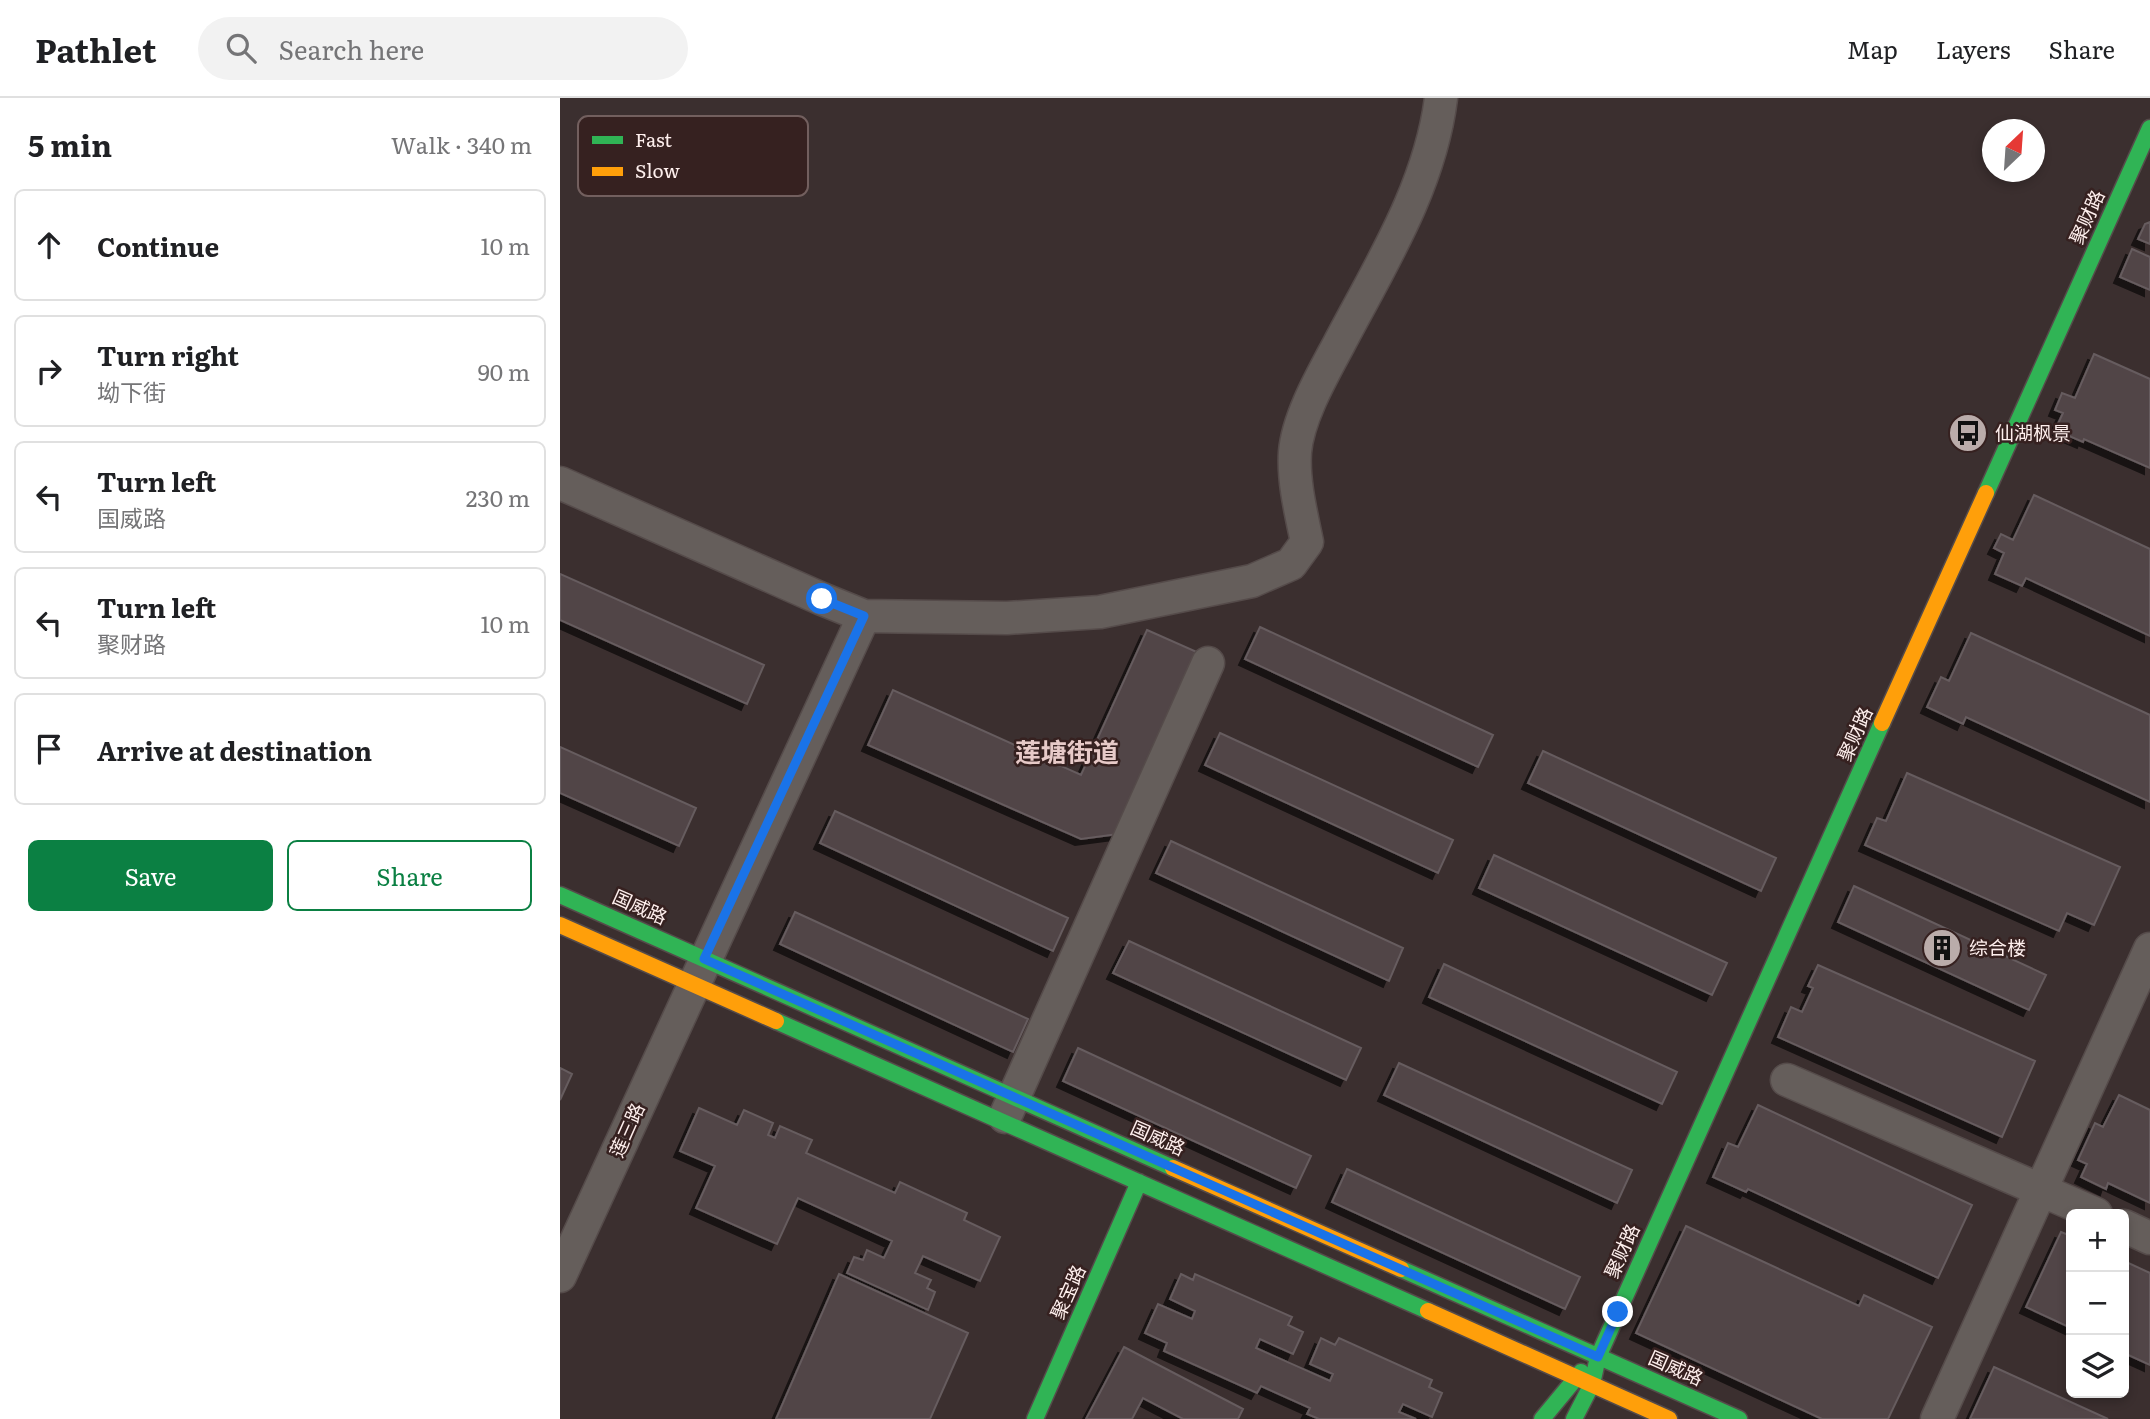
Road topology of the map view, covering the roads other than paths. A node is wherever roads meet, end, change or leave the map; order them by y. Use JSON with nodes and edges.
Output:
{"nodes":[{"id":1,"x":1441,"y":98,"type":"edge"},
{"id":2,"x":2150,"y":128,"type":"edge"},
{"id":3,"x":560,"y":483,"type":"edge"},
{"id":4,"x":864,"y":616,"type":"junction"},
{"id":5,"x":1208,"y":663,"type":"dead end"},
{"id":6,"x":560,"y":895,"type":"edge"},
{"id":7,"x":560,"y":925,"type":"edge"},
{"id":8,"x":2150,"y":949,"type":"edge"},
{"id":9,"x":699,"y":971,"type":"junction"},
{"id":10,"x":1787,"y":1080,"type":"dead end"},
{"id":11,"x":1008,"y":1109,"type":"junction"},
{"id":12,"x":1139,"y":1182,"type":"junction"},
{"id":13,"x":2040,"y":1190,"type":"junction"},
{"id":14,"x":2084,"y":1209,"type":"edge"},
{"id":15,"x":2129,"y":1228,"type":"edge"},
{"id":16,"x":2150,"y":1238,"type":"edge"},
{"id":17,"x":560,"y":1276,"type":"edge"},
{"id":18,"x":1598,"y":1357,"type":"junction"},
{"id":19,"x":1575,"y":1377,"type":"junction"},
{"id":20,"x":1592,"y":1384,"type":"junction"},
{"id":21,"x":1035,"y":1419,"type":"edge"},
{"id":22,"x":1542,"y":1419,"type":"edge"},
{"id":23,"x":1574,"y":1419,"type":"edge"},
{"id":24,"x":1669,"y":1419,"type":"edge"},
{"id":25,"x":1739,"y":1419,"type":"edge"},
{"id":26,"x":1937,"y":1419,"type":"edge"}],
"edges":[{"from":1,"to":4,"type":"street"},
{"from":2,"to":18,"type":"street","name":"聚财路"},
{"from":3,"to":4,"type":"street"},
{"from":4,"to":9,"type":"street","name":"莲三路"},
{"from":5,"to":11,"type":"street"},
{"from":6,"to":9,"type":"street","name":"国威路"},
{"from":7,"to":9,"type":"street","name":"国威路"},
{"from":8,"to":13,"type":"street"},
{"from":9,"to":11,"type":"street","name":"国威路"},
{"from":9,"to":11,"type":"street","name":"国威路"},
{"from":9,"to":17,"type":"street","name":"莲三路"},
{"from":10,"to":13,"type":"street"},
{"from":11,"to":12,"type":"street","name":"国威路"},
{"from":11,"to":18,"type":"street","name":"国威路"},
{"from":12,"to":19,"type":"street","name":"国威路"},
{"from":12,"to":21,"type":"street","name":"聚宝路"},
{"from":13,"to":14,"type":"street"},
{"from":13,"to":26,"type":"street"},
{"from":15,"to":16,"type":"street"},
{"from":18,"to":19,"type":"street","name":"聚财路"},
{"from":18,"to":20,"type":"street","name":"聚财路"},
{"from":18,"to":25,"type":"street","name":"国威路"},
{"from":19,"to":20,"type":"street","name":"国威路"},
{"from":19,"to":22,"type":"street","name":"聚财路"},
{"from":20,"to":23,"type":"street","name":"聚财路"},
{"from":20,"to":24,"type":"street","name":"国威路"}]}
